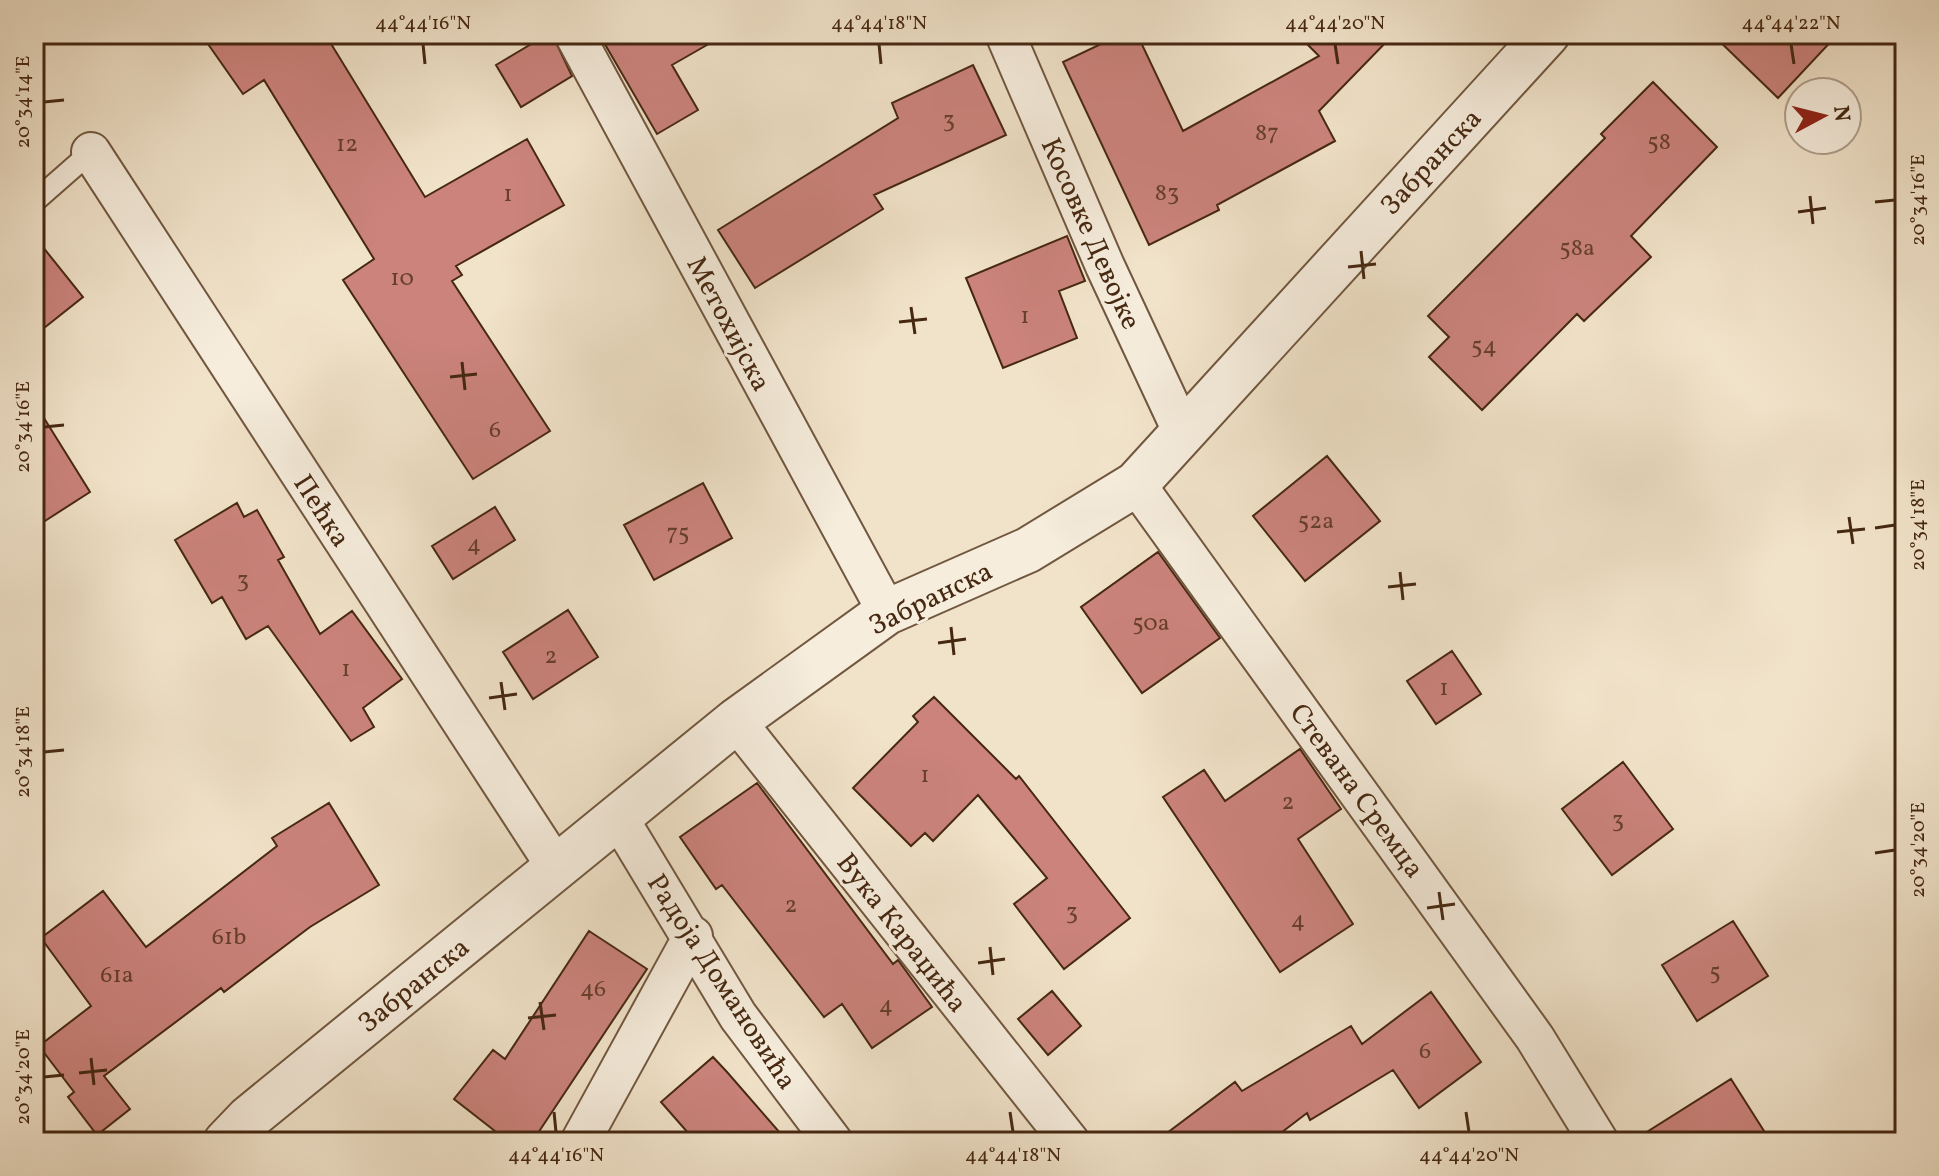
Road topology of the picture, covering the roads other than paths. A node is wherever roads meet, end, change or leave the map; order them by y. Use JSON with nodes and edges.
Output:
{"nodes":[{"id":1,"x":574,"y":34,"type":"edge"},
{"id":2,"x":1005,"y":34,"type":"edge"},
{"id":3,"x":1547,"y":34,"type":"edge"},
{"id":4,"x":91,"y":152,"type":"joint"},
{"id":5,"x":34,"y":202,"type":"edge"},
{"id":6,"x":1182,"y":431,"type":"junction"},
{"id":7,"x":1136,"y":484,"type":"junction"},
{"id":8,"x":887,"y":612,"type":"junction"},
{"id":9,"x":736,"y":721,"type":"junction"},
{"id":10,"x":618,"y":817,"type":"junction"},
{"id":11,"x":556,"y":867,"type":"junction"},
{"id":12,"x":693,"y":936,"type":"junction"},
{"id":13,"x":226,"y":1142,"type":"edge"},
{"id":14,"x":580,"y":1142,"type":"edge"},
{"id":15,"x":833,"y":1142,"type":"edge"},
{"id":16,"x":1070,"y":1142,"type":"edge"},
{"id":17,"x":1599,"y":1142,"type":"edge"}],
"edges":[{"from":1,"to":8,"type":"street","name":"Метохијска"},
{"from":2,"to":6,"type":"street","name":"Косовке Девојке"},
{"from":3,"to":6,"type":"street","name":"Забранска"},
{"from":4,"to":5,"type":"lane"},
{"from":4,"to":11,"type":"street","name":"Пећка"},
{"from":6,"to":7,"type":"street","name":"Забранска"},
{"from":7,"to":8,"type":"street","name":"Забранска"},
{"from":7,"to":17,"type":"street","name":"Стевана Сремца"},
{"from":8,"to":9,"type":"street","name":"Забранска"},
{"from":9,"to":10,"type":"street","name":"Забранска"},
{"from":9,"to":16,"type":"street","name":"Вука Караџића"},
{"from":10,"to":11,"type":"street","name":"Забранска"},
{"from":10,"to":12,"type":"street","name":"Радоја Домановића"},
{"from":11,"to":13,"type":"street","name":"Забранска"},
{"from":12,"to":14,"type":"street"},
{"from":12,"to":15,"type":"street","name":"Радоја Домановића"}]}
